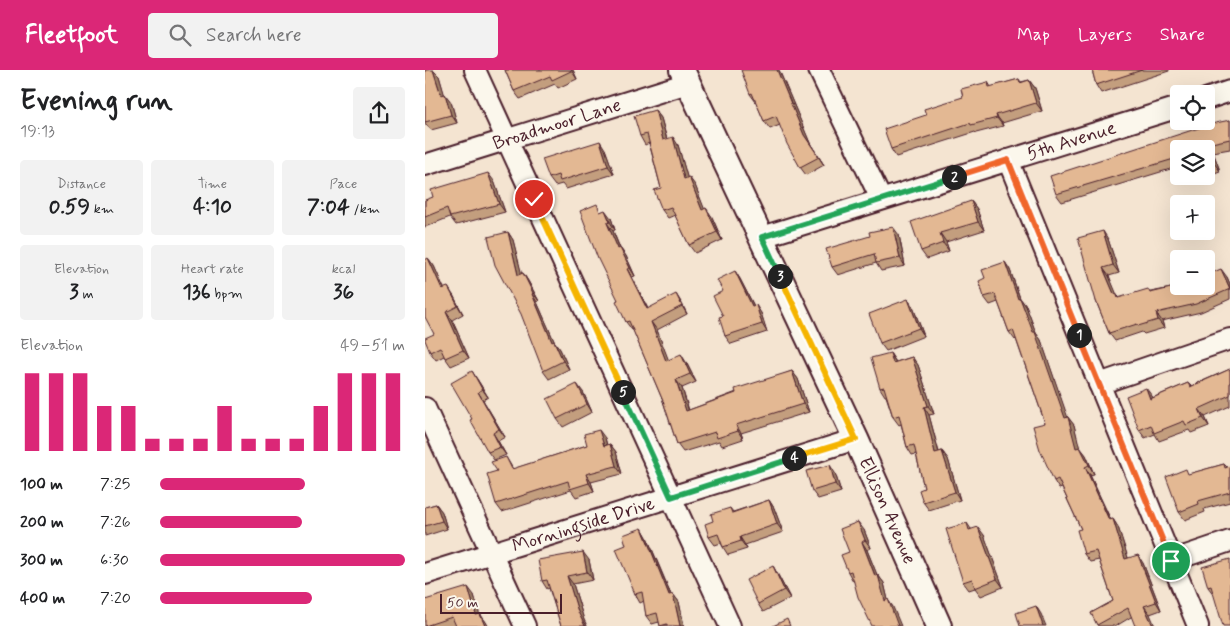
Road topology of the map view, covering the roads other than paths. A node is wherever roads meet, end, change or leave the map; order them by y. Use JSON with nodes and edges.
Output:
{"nodes":[{"id":1,"x":475,"y":70,"type":"edge"},
{"id":2,"x":819,"y":70,"type":"edge"},
{"id":3,"x":685,"y":76,"type":"edge"},
{"id":4,"x":1230,"y":91,"type":"edge"},
{"id":5,"x":1215,"y":95,"type":"edge"},
{"id":6,"x":1170,"y":110,"type":"edge"},
{"id":7,"x":507,"y":140,"type":"junction"},
{"id":8,"x":1008,"y":160,"type":"junction"},
{"id":9,"x":425,"y":165,"type":"edge"},
{"id":10,"x":881,"y":199,"type":"junction"},
{"id":11,"x":762,"y":237,"type":"junction"},
{"id":12,"x":1230,"y":339,"type":"edge"},
{"id":13,"x":1099,"y":384,"type":"junction"},
{"id":14,"x":425,"y":408,"type":"edge"},
{"id":15,"x":856,"y":439,"type":"junction"},
{"id":16,"x":671,"y":497,"type":"junction"},
{"id":17,"x":1230,"y":541,"type":"edge"},
{"id":18,"x":492,"y":553,"type":"junction"},
{"id":19,"x":1171,"y":561,"type":"junction"},
{"id":20,"x":425,"y":574,"type":"edge"},
{"id":21,"x":525,"y":626,"type":"edge"},
{"id":22,"x":730,"y":626,"type":"edge"},
{"id":23,"x":939,"y":626,"type":"edge"},
{"id":24,"x":1198,"y":626,"type":"edge"}],
"edges":[{"from":1,"to":7,"type":"street"},
{"from":2,"to":10,"type":"street"},
{"from":3,"to":7,"type":"street","name":"Broadmoor Lane"},
{"from":3,"to":11,"type":"street","name":"Ellison Avenue"},
{"from":4,"to":5,"type":"street"},
{"from":6,"to":8,"type":"street","name":"5th Avenue"},
{"from":7,"to":9,"type":"street","name":"Broadmoor Lane"},
{"from":7,"to":16,"type":"street"},
{"from":8,"to":10,"type":"street","name":"5th Avenue"},
{"from":8,"to":13,"type":"street"},
{"from":10,"to":11,"type":"street","name":"5th Avenue"},
{"from":11,"to":15,"type":"street","name":"Ellison Avenue"},
{"from":12,"to":13,"type":"street"},
{"from":13,"to":19,"type":"street"},
{"from":14,"to":18,"type":"street"},
{"from":15,"to":16,"type":"street","name":"Morningside Drive"},
{"from":15,"to":23,"type":"street","name":"Ellison Avenue"},
{"from":16,"to":18,"type":"street","name":"Morningside Drive"},
{"from":16,"to":22,"type":"street"},
{"from":17,"to":19,"type":"street"},
{"from":18,"to":20,"type":"street","name":"Morningside Drive"},
{"from":18,"to":21,"type":"street"},
{"from":19,"to":24,"type":"street"}]}
